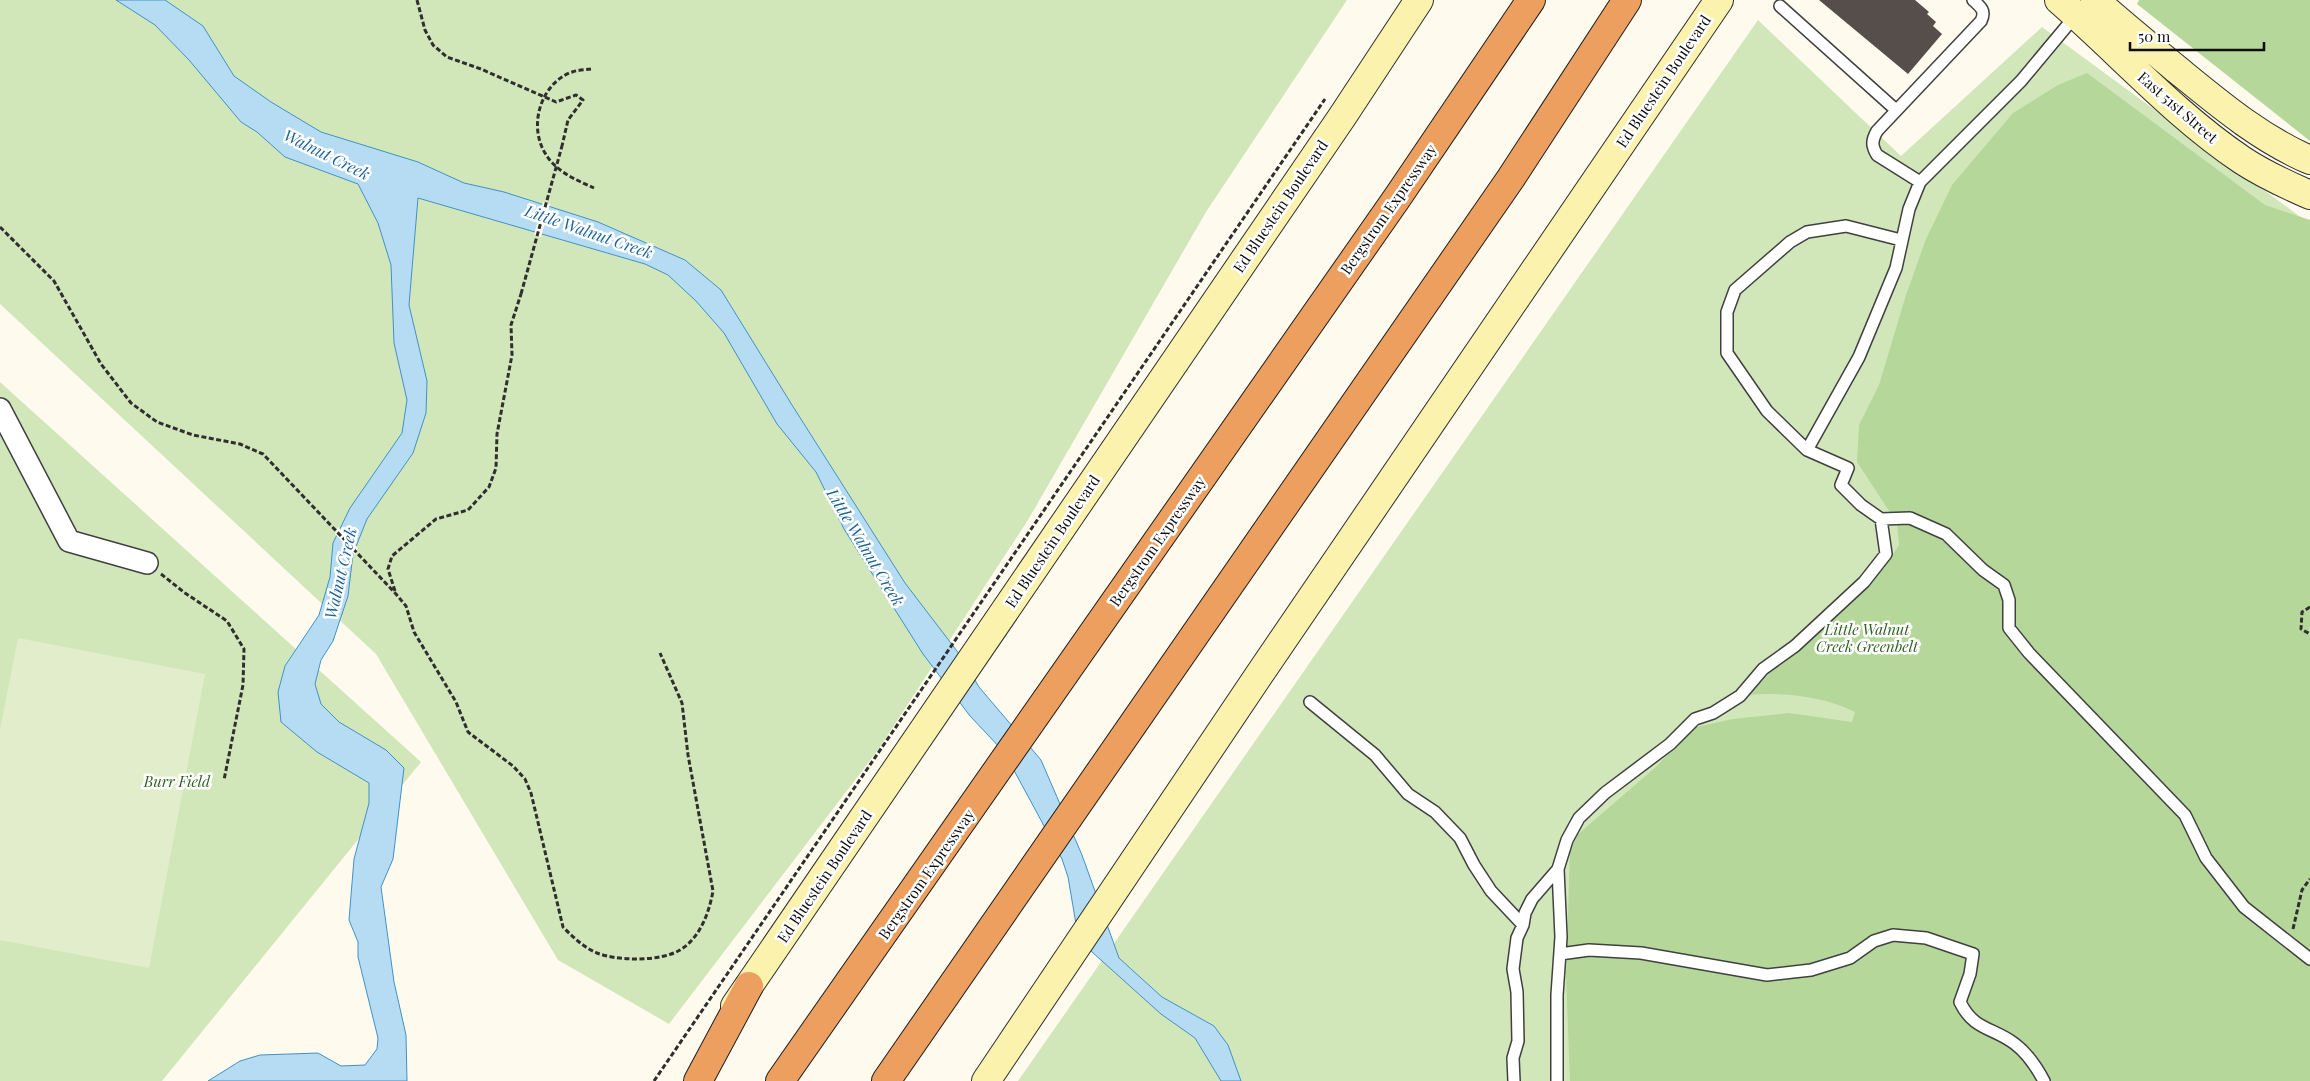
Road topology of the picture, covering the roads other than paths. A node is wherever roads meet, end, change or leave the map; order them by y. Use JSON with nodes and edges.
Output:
{"nodes":[{"id":1,"x":1419,"y":0,"type":"edge"},
{"id":2,"x":1531,"y":0,"type":"edge"},
{"id":3,"x":1627,"y":0,"type":"edge"},
{"id":4,"x":1718,"y":0,"type":"edge"},
{"id":5,"x":1973,"y":0,"type":"edge"},
{"id":6,"x":1780,"y":6,"type":"dead end"},
{"id":7,"x":2084,"y":6,"type":"edge"},
{"id":8,"x":1896,"y":110,"type":"junction"},
{"id":9,"x":2310,"y":160,"type":"edge"},
{"id":10,"x":1920,"y":182,"type":"junction"},
{"id":11,"x":2310,"y":195,"type":"edge"},
{"id":12,"x":1901,"y":240,"type":"junction"},
{"id":13,"x":0,"y":409,"type":"edge"},
{"id":14,"x":1807,"y":450,"type":"junction"},
{"id":15,"x":1881,"y":519,"type":"junction"},
{"id":16,"x":147,"y":563,"type":"road end"},
{"id":17,"x":1310,"y":702,"type":"dead end"},
{"id":18,"x":1558,"y":869,"type":"junction"},
{"id":19,"x":1523,"y":925,"type":"junction"},
{"id":20,"x":1560,"y":954,"type":"junction"},
{"id":21,"x":2310,"y":959,"type":"edge"},
{"id":22,"x":749,"y":986,"type":"junction"},
{"id":23,"x":684,"y":1081,"type":"edge"},
{"id":24,"x":698,"y":1081,"type":"edge"},
{"id":25,"x":780,"y":1081,"type":"edge"},
{"id":26,"x":886,"y":1081,"type":"edge"},
{"id":27,"x":986,"y":1081,"type":"edge"},
{"id":28,"x":1514,"y":1081,"type":"edge"},
{"id":29,"x":1558,"y":1081,"type":"edge"},
{"id":30,"x":2044,"y":1081,"type":"edge"}],
"edges":[{"from":1,"to":22,"type":"main road","name":"Ed Bluestein Boulevard"},
{"from":2,"to":25,"type":"highway","name":"Bergstrom Expressway"},
{"from":3,"to":26,"type":"highway"},
{"from":4,"to":27,"type":"main road","name":"Ed Bluestein Boulevard"},
{"from":5,"to":8,"type":"lane"},
{"from":6,"to":8,"type":"lane"},
{"from":7,"to":9,"type":"main road","name":"East 51st Street"},
{"from":7,"to":10,"type":"lane"},
{"from":7,"to":11,"type":"main road","name":"East 51st Street"},
{"from":8,"to":10,"type":"lane"},
{"from":10,"to":12,"type":"lane"},
{"from":12,"to":14,"type":"lane"},
{"from":12,"to":14,"type":"lane"},
{"from":13,"to":16,"type":"street"},
{"from":14,"to":15,"type":"lane"},
{"from":15,"to":18,"type":"lane"},
{"from":15,"to":21,"type":"lane"},
{"from":17,"to":19,"type":"lane"},
{"from":18,"to":19,"type":"lane"},
{"from":18,"to":20,"type":"lane"},
{"from":19,"to":28,"type":"lane"},
{"from":20,"to":29,"type":"lane"},
{"from":20,"to":30,"type":"lane"},
{"from":22,"to":23,"type":"main road","name":"Ed Bluestein Boulevard"},
{"from":22,"to":24,"type":"highway"}]}
